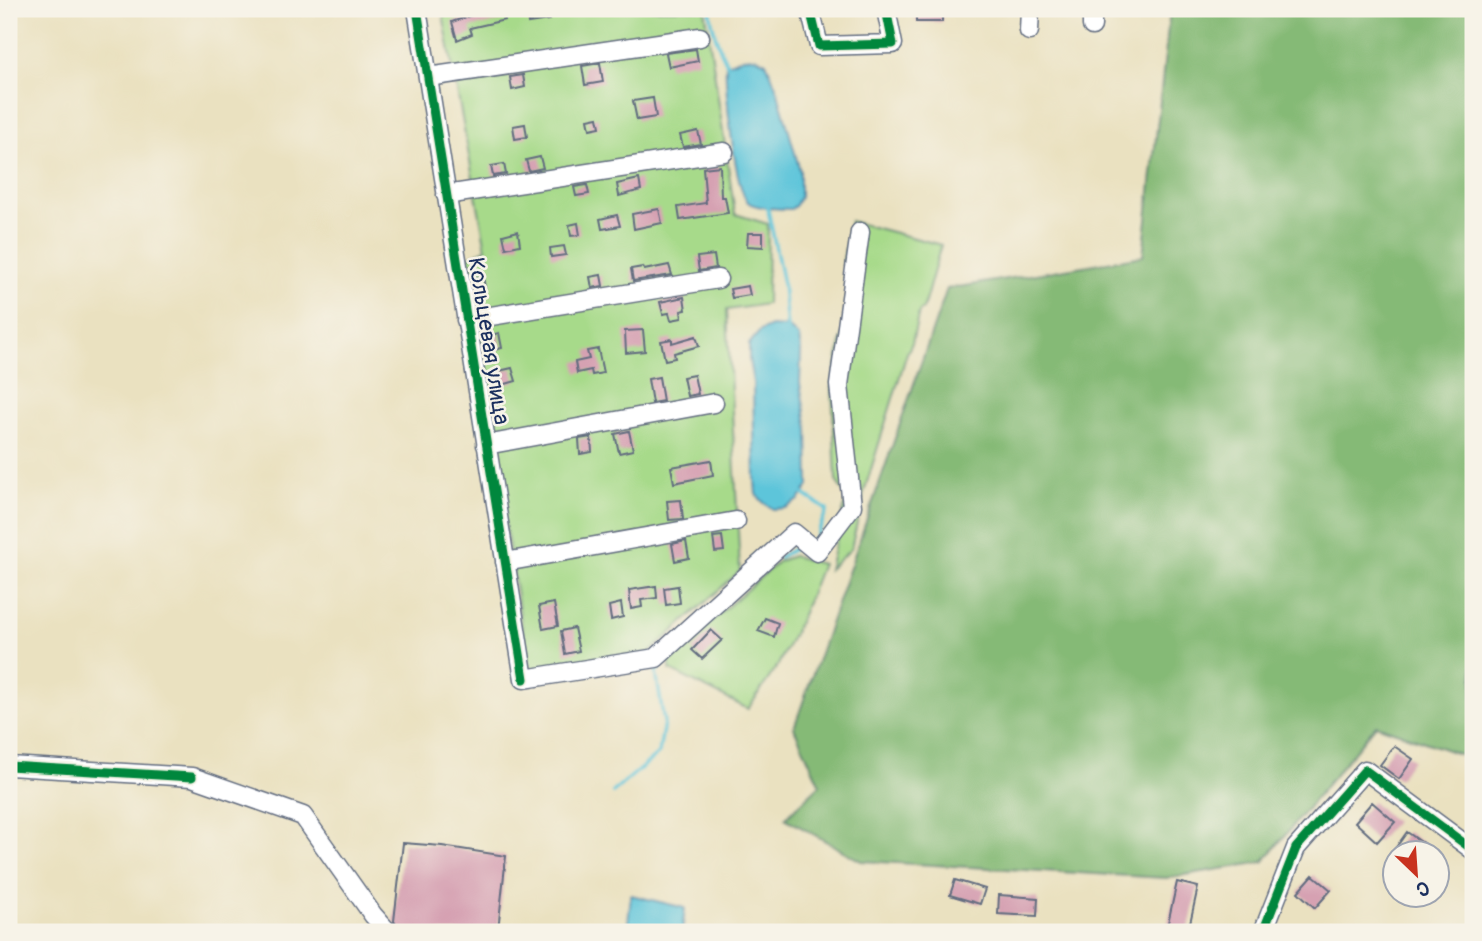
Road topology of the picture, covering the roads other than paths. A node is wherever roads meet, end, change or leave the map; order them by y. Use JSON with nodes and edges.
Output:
{"nodes":[{"id":1,"x":417,"y":9,"type":"edge"},
{"id":2,"x":810,"y":9,"type":"edge"},
{"id":3,"x":886,"y":9,"type":"edge"},
{"id":4,"x":1030,"y":9,"type":"edge"},
{"id":5,"x":1030,"y":31,"type":"dead end"},
{"id":6,"x":700,"y":37,"type":"dead end"},
{"id":7,"x":428,"y":77,"type":"junction"},
{"id":8,"x":723,"y":152,"type":"dead end"},
{"id":9,"x":446,"y":195,"type":"junction"},
{"id":10,"x":860,"y":232,"type":"dead end"},
{"id":11,"x":718,"y":279,"type":"dead end"},
{"id":12,"x":466,"y":320,"type":"junction"},
{"id":13,"x":714,"y":403,"type":"dead end"},
{"id":14,"x":486,"y":445,"type":"junction"},
{"id":15,"x":736,"y":521,"type":"dead end"},
{"id":16,"x":505,"y":562,"type":"junction"},
{"id":17,"x":9,"y":766,"type":"edge"},
{"id":18,"x":1473,"y":850,"type":"edge"},
{"id":19,"x":388,"y":932,"type":"edge"},
{"id":20,"x":1263,"y":932,"type":"edge"}],
"edges":[{"from":1,"to":7,"type":"street","name":"Кольцевая улица"},
{"from":2,"to":3,"type":"street"},
{"from":4,"to":5,"type":"street"},
{"from":6,"to":7,"type":"street"},
{"from":7,"to":9,"type":"street","name":"Кольцевая улица"},
{"from":8,"to":9,"type":"street"},
{"from":9,"to":12,"type":"street","name":"Кольцевая улица"},
{"from":10,"to":16,"type":"street","name":"Кольцевая улица"},
{"from":11,"to":12,"type":"street"},
{"from":12,"to":14,"type":"street","name":"Кольцевая улица"},
{"from":13,"to":14,"type":"street"},
{"from":14,"to":16,"type":"street","name":"Кольцевая улица"},
{"from":15,"to":16,"type":"street"},
{"from":17,"to":19,"type":"street"},
{"from":18,"to":20,"type":"street"}]}
